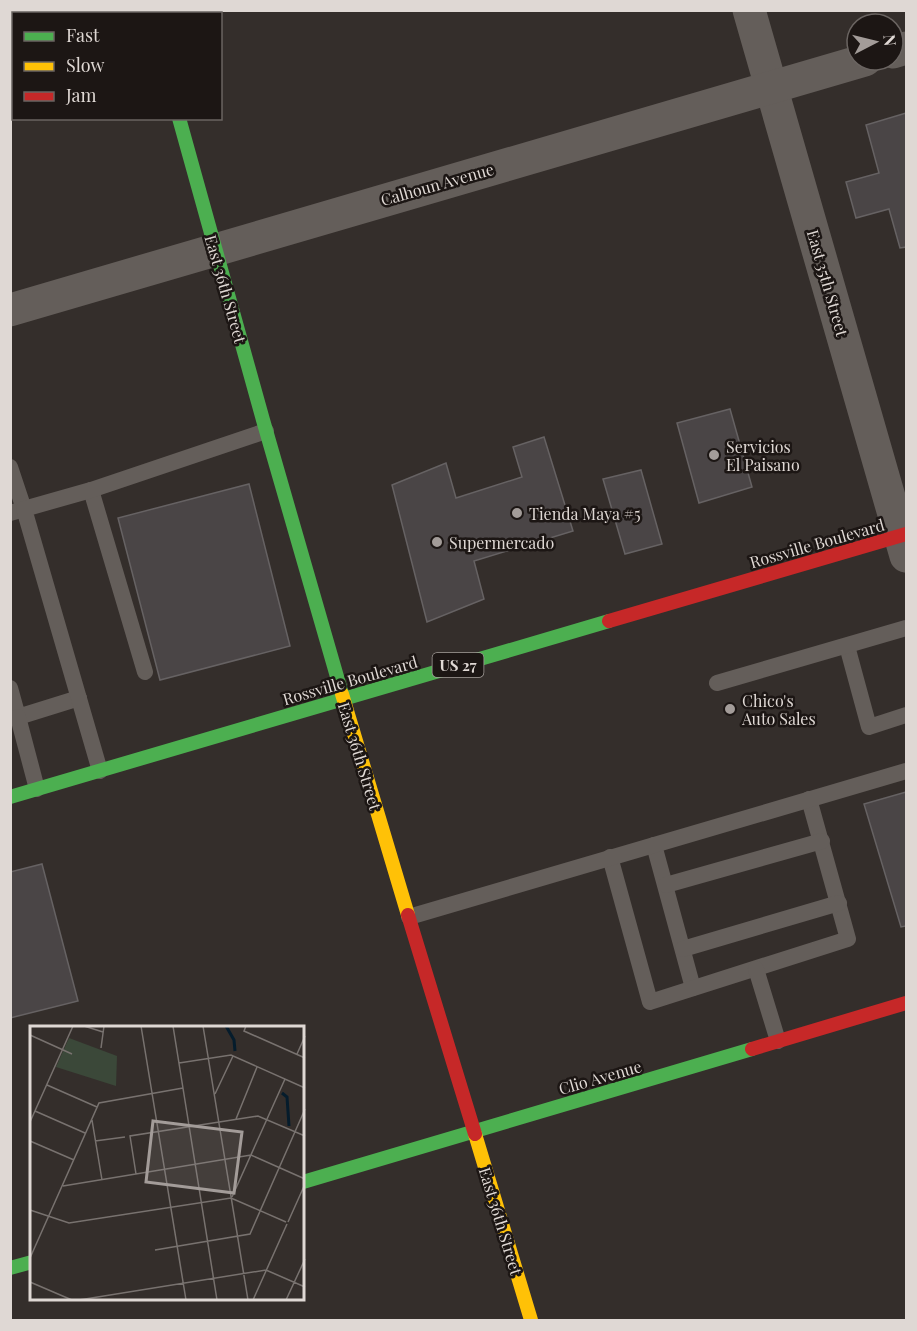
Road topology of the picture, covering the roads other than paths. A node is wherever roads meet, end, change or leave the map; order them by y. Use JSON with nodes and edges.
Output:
{"nodes":[{"id":1,"x":749,"y":10,"type":"edge"},
{"id":2,"x":845,"y":66,"type":"edge"},
{"id":3,"x":772,"y":86,"type":"junction"},
{"id":4,"x":180,"y":120,"type":"edge"},
{"id":5,"x":214,"y":249,"type":"junction"},
{"id":6,"x":10,"y":310,"type":"edge"},
{"id":7,"x":266,"y":430,"type":"junction"},
{"id":8,"x":10,"y":466,"type":"edge"},
{"id":9,"x":91,"y":489,"type":"junction"},
{"id":10,"x":17,"y":511,"type":"edge"},
{"id":11,"x":904,"y":542,"type":"edge"},
{"id":12,"x":906,"y":628,"type":"edge"},
{"id":13,"x":847,"y":646,"type":"junction"},
{"id":14,"x":145,"y":672,"type":"dead end"},
{"id":15,"x":717,"y":683,"type":"dead end"},
{"id":16,"x":10,"y":688,"type":"edge"},
{"id":17,"x":79,"y":698,"type":"junction"},
{"id":18,"x":342,"y":699,"type":"junction"},
{"id":19,"x":906,"y":715,"type":"edge"},
{"id":20,"x":18,"y":717,"type":"junction"},
{"id":21,"x":100,"y":771,"type":"junction"},
{"id":22,"x":906,"y":771,"type":"edge"},
{"id":23,"x":37,"y":789,"type":"junction"},
{"id":24,"x":10,"y":797,"type":"edge"},
{"id":25,"x":809,"y":799,"type":"junction"},
{"id":26,"x":822,"y":841,"type":"junction"},
{"id":27,"x":654,"y":845,"type":"junction"},
{"id":28,"x":610,"y":857,"type":"junction"},
{"id":29,"x":666,"y":885,"type":"junction"},
{"id":30,"x":839,"y":903,"type":"junction"},
{"id":31,"x":409,"y":916,"type":"junction"},
{"id":32,"x":682,"y":949,"type":"junction"},
{"id":33,"x":756,"y":969,"type":"junction"},
{"id":34,"x":693,"y":988,"type":"junction"},
{"id":35,"x":906,"y":1003,"type":"edge"},
{"id":36,"x":778,"y":1041,"type":"junction"},
{"id":37,"x":474,"y":1131,"type":"junction"},
{"id":38,"x":304,"y":1182,"type":"edge"},
{"id":39,"x":30,"y":1263,"type":"edge"},
{"id":40,"x":10,"y":1268,"type":"edge"},
{"id":41,"x":531,"y":1320,"type":"edge"}],
"edges":[{"from":1,"to":3,"type":"street","name":"East 35th Street"},
{"from":2,"to":3,"type":"street","name":"Calhoun Avenue"},
{"from":3,"to":5,"type":"street","name":"Calhoun Avenue"},
{"from":3,"to":11,"type":"street","name":"East 35th Street"},
{"from":4,"to":5,"type":"main road","name":"East 36th Street"},
{"from":5,"to":6,"type":"street","name":"Calhoun Avenue"},
{"from":5,"to":7,"type":"main road","name":"East 36th Street"},
{"from":7,"to":9,"type":"lane"},
{"from":7,"to":18,"type":"main road","name":"East 36th Street"},
{"from":8,"to":10,"type":"lane"},
{"from":9,"to":10,"type":"lane"},
{"from":9,"to":14,"type":"lane"},
{"from":10,"to":17,"type":"lane"},
{"from":11,"to":18,"type":"main road","name":"Rossville Boulevard","number":"US 27"},
{"from":12,"to":13,"type":"lane"},
{"from":13,"to":15,"type":"lane"},
{"from":13,"to":19,"type":"lane"},
{"from":16,"to":20,"type":"lane"},
{"from":17,"to":20,"type":"lane"},
{"from":17,"to":21,"type":"lane"},
{"from":18,"to":21,"type":"main road","name":"Rossville Boulevard","number":"US 27"},
{"from":18,"to":31,"type":"main road","name":"East 36th Street"},
{"from":20,"to":23,"type":"lane"},
{"from":21,"to":23,"type":"main road","name":"Rossville Boulevard","number":"US 27"},
{"from":22,"to":25,"type":"lane"},
{"from":23,"to":24,"type":"main road","name":"Rossville Boulevard","number":"US 27"},
{"from":25,"to":26,"type":"lane"},
{"from":25,"to":27,"type":"lane"},
{"from":26,"to":29,"type":"lane"},
{"from":26,"to":30,"type":"lane"},
{"from":27,"to":28,"type":"lane"},
{"from":27,"to":29,"type":"lane"},
{"from":28,"to":31,"type":"lane"},
{"from":28,"to":34,"type":"lane"},
{"from":29,"to":32,"type":"lane"},
{"from":30,"to":32,"type":"lane"},
{"from":30,"to":33,"type":"lane"},
{"from":31,"to":37,"type":"main road","name":"East 36th Street"},
{"from":32,"to":34,"type":"lane"},
{"from":33,"to":34,"type":"lane"},
{"from":33,"to":36,"type":"lane"},
{"from":35,"to":36,"type":"main road","name":"Clio Avenue"},
{"from":36,"to":37,"type":"main road","name":"Clio Avenue"},
{"from":37,"to":38,"type":"main road","name":"Clio Avenue"},
{"from":37,"to":41,"type":"main road","name":"East 36th Street"},
{"from":39,"to":40,"type":"main road"}]}
